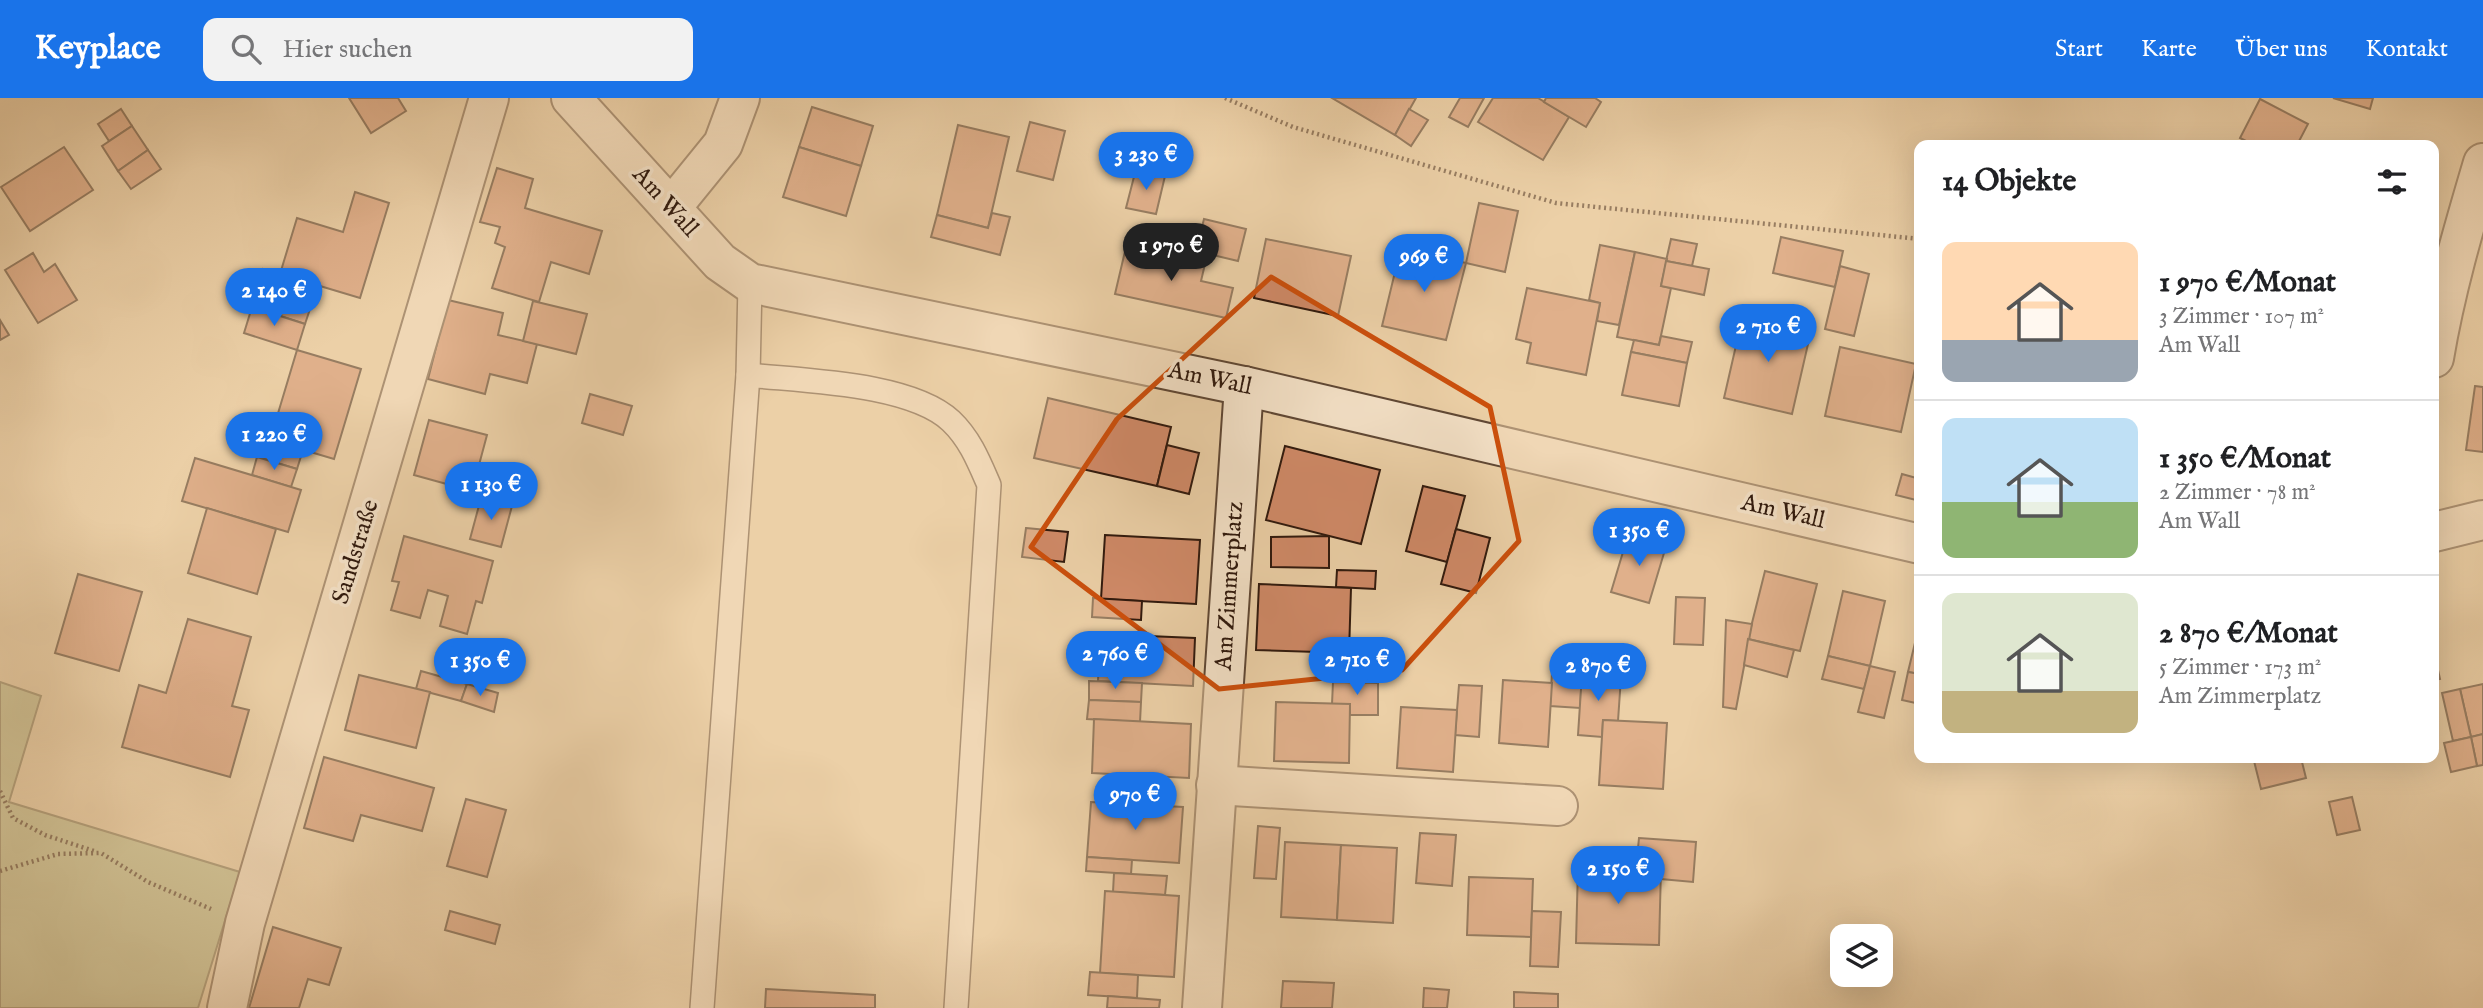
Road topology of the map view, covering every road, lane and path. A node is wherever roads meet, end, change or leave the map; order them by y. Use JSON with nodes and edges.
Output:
{"nodes":[{"id":1,"x":489,"y":98,"type":"edge"},
{"id":2,"x":571,"y":98,"type":"edge"},
{"id":3,"x":740,"y":98,"type":"edge"},
{"id":4,"x":1225,"y":98,"type":"edge"},
{"id":5,"x":2483,"y":163,"type":"edge"},
{"id":6,"x":671,"y":208,"type":"junction"},
{"id":7,"x":1914,"y":238,"type":"edge"},
{"id":8,"x":750,"y":283,"type":"junction"},
{"id":9,"x":2439,"y":329,"type":"edge"},
{"id":10,"x":748,"y":375,"type":"junction"},
{"id":11,"x":1244,"y":386,"type":"junction"},
{"id":12,"x":2483,"y":520,"type":"edge"},
{"id":13,"x":2439,"y":531,"type":"edge"},
{"id":14,"x":1914,"y":543,"type":"edge"},
{"id":15,"x":1216,"y":785,"type":"junction"},
{"id":16,"x":0,"y":791,"type":"edge"},
{"id":17,"x":1558,"y":806,"type":"dead end"},
{"id":18,"x":101,"y":853,"type":"junction"},
{"id":19,"x":0,"y":871,"type":"edge"},
{"id":20,"x":245,"y":923,"type":"junction"},
{"id":21,"x":227,"y":1008,"type":"edge"},
{"id":22,"x":702,"y":1008,"type":"edge"},
{"id":23,"x":956,"y":1008,"type":"edge"},
{"id":24,"x":1202,"y":1008,"type":"edge"}],
"edges":[{"from":1,"to":20,"type":"street","name":"Sandstraße"},
{"from":2,"to":6,"type":"street","name":"Am Wall"},
{"from":3,"to":6,"type":"street"},
{"from":4,"to":7,"type":"path"},
{"from":5,"to":9,"type":"street"},
{"from":6,"to":8,"type":"street","name":"Am Wall"},
{"from":8,"to":10,"type":"lane"},
{"from":8,"to":11,"type":"street","name":"Am Wall"},
{"from":10,"to":22,"type":"lane"},
{"from":10,"to":23,"type":"lane"},
{"from":11,"to":14,"type":"street","name":"Am Wall"},
{"from":11,"to":15,"type":"street","name":"Am Zimmerplatz"},
{"from":12,"to":13,"type":"street"},
{"from":15,"to":17,"type":"street"},
{"from":15,"to":24,"type":"street","name":"Am Zimmerplatz"},
{"from":16,"to":18,"type":"path"},
{"from":18,"to":19,"type":"path"},
{"from":18,"to":20,"type":"path"},
{"from":20,"to":21,"type":"street","name":"Sandstraße"}]}
